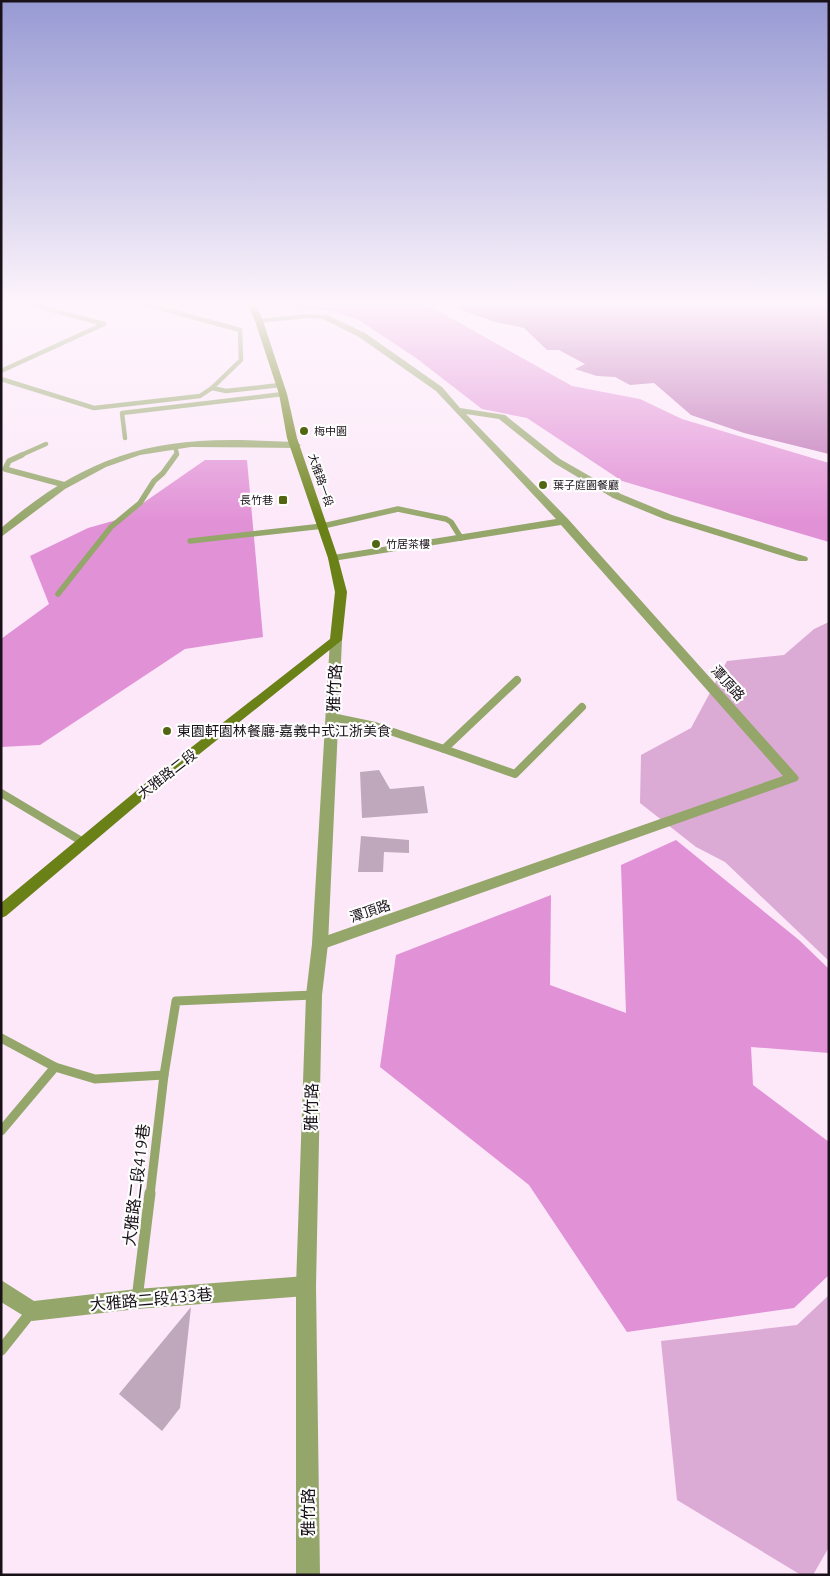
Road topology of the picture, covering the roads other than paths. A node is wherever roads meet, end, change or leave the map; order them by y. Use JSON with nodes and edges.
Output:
{"nodes":[{"id":1,"x":224,"y":377,"type":"edge"},
{"id":2,"x":277,"y":377,"type":"edge"},
{"id":3,"x":424,"y":377,"type":"edge"},
{"id":4,"x":1,"y":379,"type":"edge"},
{"id":5,"x":212,"y":388,"type":"junction"},
{"id":6,"x":281,"y":390,"type":"junction"},
{"id":7,"x":457,"y":410,"type":"junction"},
{"id":8,"x":125,"y":438,"type":"dead end"},
{"id":9,"x":46,"y":444,"type":"dead end"},
{"id":10,"x":296,"y":445,"type":"junction"},
{"id":11,"x":175,"y":447,"type":"junction"},
{"id":12,"x":65,"y":485,"type":"junction"},
{"id":13,"x":564,"y":521,"type":"junction"},
{"id":14,"x":323,"y":526,"type":"junction"},
{"id":15,"x":1,"y":534,"type":"edge"},
{"id":16,"x":461,"y":538,"type":"junction"},
{"id":17,"x":190,"y":541,"type":"dead end"},
{"id":18,"x":333,"y":558,"type":"junction"},
{"id":19,"x":803,"y":559,"type":"dead end"},
{"id":20,"x":58,"y":594,"type":"dead end"},
{"id":21,"x":336,"y":640,"type":"junction"},
{"id":22,"x":517,"y":680,"type":"dead end"},
{"id":23,"x":582,"y":707,"type":"dead end"},
{"id":24,"x":332,"y":717,"type":"junction"},
{"id":25,"x":444,"y":749,"type":"junction"},
{"id":26,"x":1,"y":793,"type":"edge"},
{"id":27,"x":82,"y":842,"type":"junction"},
{"id":28,"x":1,"y":912,"type":"edge"},
{"id":29,"x":320,"y":944,"type":"junction"},
{"id":30,"x":314,"y":995,"type":"junction"},
{"id":31,"x":1,"y":1038,"type":"edge"},
{"id":32,"x":55,"y":1067,"type":"junction"},
{"id":33,"x":164,"y":1075,"type":"junction"},
{"id":34,"x":1,"y":1131,"type":"edge"},
{"id":35,"x":306,"y":1286,"type":"junction"},
{"id":36,"x":1,"y":1290,"type":"edge"},
{"id":37,"x":137,"y":1299,"type":"junction"},
{"id":38,"x":32,"y":1311,"type":"junction"},
{"id":39,"x":1,"y":1350,"type":"edge"},
{"id":40,"x":308,"y":1575,"type":"edge"}],
"edges":[{"from":1,"to":5,"type":"lane"},
{"from":2,"to":6,"type":"main road","name":"大雅路一段"},
{"from":3,"to":7,"type":"street","name":"潭頂路"},
{"from":4,"to":5,"type":"lane"},
{"from":5,"to":6,"type":"lane"},
{"from":6,"to":8,"type":"lane"},
{"from":6,"to":10,"type":"main road","name":"大雅路一段"},
{"from":7,"to":13,"type":"street","name":"潭頂路"},
{"from":7,"to":19,"type":"street"},
{"from":9,"to":12,"type":"lane"},
{"from":10,"to":11,"type":"street"},
{"from":10,"to":14,"type":"main road","name":"大雅路一段"},
{"from":11,"to":12,"type":"street"},
{"from":11,"to":20,"type":"lane"},
{"from":12,"to":15,"type":"street"},
{"from":13,"to":16,"type":"street"},
{"from":13,"to":29,"type":"street","name":"潭頂路"},
{"from":14,"to":16,"type":"lane"},
{"from":14,"to":17,"type":"lane"},
{"from":14,"to":18,"type":"main road","name":"大雅路一段"},
{"from":16,"to":18,"type":"street"},
{"from":18,"to":21,"type":"main road","name":"大雅路一段"},
{"from":21,"to":24,"type":"street","name":"雅竹路"},
{"from":21,"to":27,"type":"main road","name":"大雅路二段"},
{"from":22,"to":25,"type":"lane"},
{"from":23,"to":25,"type":"lane"},
{"from":24,"to":25,"type":"lane"},
{"from":24,"to":29,"type":"street","name":"雅竹路"},
{"from":26,"to":27,"type":"lane"},
{"from":27,"to":28,"type":"main road","name":"大雅路二段"},
{"from":29,"to":30,"type":"street","name":"雅竹路"},
{"from":30,"to":33,"type":"lane","name":"大雅路二段419巷"},
{"from":30,"to":35,"type":"street","name":"雅竹路"},
{"from":31,"to":32,"type":"lane"},
{"from":32,"to":33,"type":"lane"},
{"from":32,"to":34,"type":"lane"},
{"from":33,"to":37,"type":"lane","name":"大雅路二段419巷"},
{"from":35,"to":37,"type":"street","name":"大雅路二段433巷"},
{"from":35,"to":40,"type":"street","name":"雅竹路"},
{"from":36,"to":38,"type":"street"},
{"from":37,"to":38,"type":"street","name":"大雅路二段433巷"},
{"from":38,"to":39,"type":"lane"}]}
